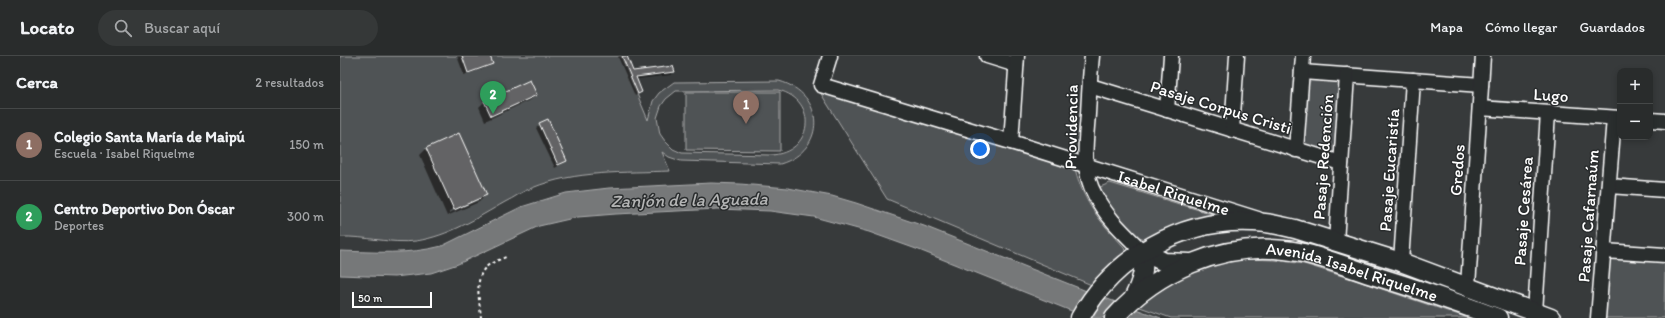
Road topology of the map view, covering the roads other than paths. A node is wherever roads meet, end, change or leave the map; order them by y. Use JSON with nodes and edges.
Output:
{"nodes":[{"id":1,"x":830,"y":56,"type":"edge"},
{"id":2,"x":987,"y":56,"type":"edge"},
{"id":3,"x":1092,"y":56,"type":"edge"},
{"id":4,"x":1171,"y":56,"type":"edge"},
{"id":5,"x":1237,"y":56,"type":"edge"},
{"id":6,"x":1303,"y":56,"type":"edge"},
{"id":7,"x":1483,"y":56,"type":"edge"},
{"id":8,"x":1017,"y":61,"type":"edge"},
{"id":9,"x":1302,"y":72,"type":"junction"},
{"id":10,"x":1347,"y":75,"type":"junction"},
{"id":11,"x":1413,"y":80,"type":"junction"},
{"id":12,"x":1481,"y":85,"type":"junction"},
{"id":13,"x":1090,"y":86,"type":"junction"},
{"id":14,"x":1480,"y":108,"type":"junction"},
{"id":15,"x":1167,"y":110,"type":"junction"},
{"id":16,"x":1548,"y":113,"type":"junction"},
{"id":17,"x":1617,"y":118,"type":"edge"},
{"id":18,"x":1653,"y":120,"type":"edge"},
{"id":19,"x":1665,"y":121,"type":"edge"},
{"id":20,"x":1232,"y":130,"type":"junction"},
{"id":21,"x":1011,"y":142,"type":"junction"},
{"id":22,"x":1296,"y":150,"type":"junction"},
{"id":23,"x":1341,"y":163,"type":"junction"},
{"id":24,"x":1086,"y":165,"type":"junction"},
{"id":25,"x":1609,"y":186,"type":"junction"},
{"id":26,"x":1665,"y":190,"type":"edge"},
{"id":27,"x":1278,"y":225,"type":"junction"},
{"id":28,"x":1336,"y":242,"type":"junction"},
{"id":29,"x":1142,"y":251,"type":"junction"},
{"id":30,"x":1604,"y":251,"type":"junction"},
{"id":31,"x":1665,"y":256,"type":"edge"},
{"id":32,"x":1401,"y":262,"type":"junction"},
{"id":33,"x":1193,"y":263,"type":"junction"},
{"id":34,"x":1468,"y":286,"type":"junction"},
{"id":35,"x":1131,"y":301,"type":"junction"},
{"id":36,"x":1543,"y":315,"type":"edge"},
{"id":37,"x":1080,"y":318,"type":"edge"},
{"id":38,"x":1114,"y":318,"type":"edge"},
{"id":39,"x":1498,"y":318,"type":"edge"},
{"id":40,"x":1598,"y":318,"type":"edge"}],
"edges":[{"from":1,"to":21,"type":"street","name":"Isabel Riquelme"},
{"from":2,"to":8,"type":"street"},
{"from":3,"to":13,"type":"street","name":"Providencia"},
{"from":4,"to":15,"type":"street"},
{"from":5,"to":20,"type":"street"},
{"from":6,"to":9,"type":"street"},
{"from":7,"to":12,"type":"street","name":"Gredos"},
{"from":8,"to":21,"type":"street"},
{"from":9,"to":10,"type":"street"},
{"from":9,"to":22,"type":"street"},
{"from":10,"to":11,"type":"street"},
{"from":10,"to":23,"type":"street","name":"Pasaje Redención"},
{"from":11,"to":12,"type":"street"},
{"from":11,"to":32,"type":"street","name":"Pasaje Eucaristía"},
{"from":12,"to":14,"type":"street","name":"Gredos"},
{"from":13,"to":15,"type":"street","name":"Pasaje Corpus Cristi"},
{"from":13,"to":24,"type":"street","name":"Providencia"},
{"from":14,"to":16,"type":"street","name":"Lugo"},
{"from":14,"to":34,"type":"street","name":"Gredos"},
{"from":15,"to":20,"type":"street","name":"Pasaje Corpus Cristi"},
{"from":16,"to":17,"type":"street","name":"Lugo"},
{"from":16,"to":36,"type":"street","name":"Pasaje Cesárea"},
{"from":17,"to":25,"type":"street","name":"Pasaje Cafarnaúm"},
{"from":18,"to":19,"type":"street"},
{"from":20,"to":22,"type":"street","name":"Pasaje Corpus Cristi"},
{"from":21,"to":24,"type":"street","name":"Isabel Riquelme"},
{"from":22,"to":23,"type":"street","name":"Pasaje Corpus Cristi"},
{"from":23,"to":28,"type":"street","name":"Pasaje Redención"},
{"from":24,"to":27,"type":"street","name":"Isabel Riquelme"},
{"from":24,"to":29,"type":"street","name":"Providencia"},
{"from":25,"to":26,"type":"street"},
{"from":25,"to":30,"type":"street","name":"Pasaje Cafarnaúm"},
{"from":27,"to":28,"type":"main road","name":"Isabel Riquelme"},
{"from":27,"to":29,"type":"main road"},
{"from":28,"to":32,"type":"main road","name":"Isabel Riquelme"},
{"from":29,"to":33,"type":"main road"},
{"from":29,"to":35,"type":"main road"},
{"from":29,"to":37,"type":"main road"},
{"from":30,"to":31,"type":"street"},
{"from":30,"to":40,"type":"street","name":"Pasaje Cafarnaúm"},
{"from":32,"to":34,"type":"main road","name":"Isabel Riquelme"},
{"from":33,"to":35,"type":"main road"},
{"from":33,"to":39,"type":"main road","name":"Avenida Isabel Riquelme"},
{"from":34,"to":36,"type":"main road","name":"Isabel Riquelme"},
{"from":35,"to":38,"type":"main road"}]}
